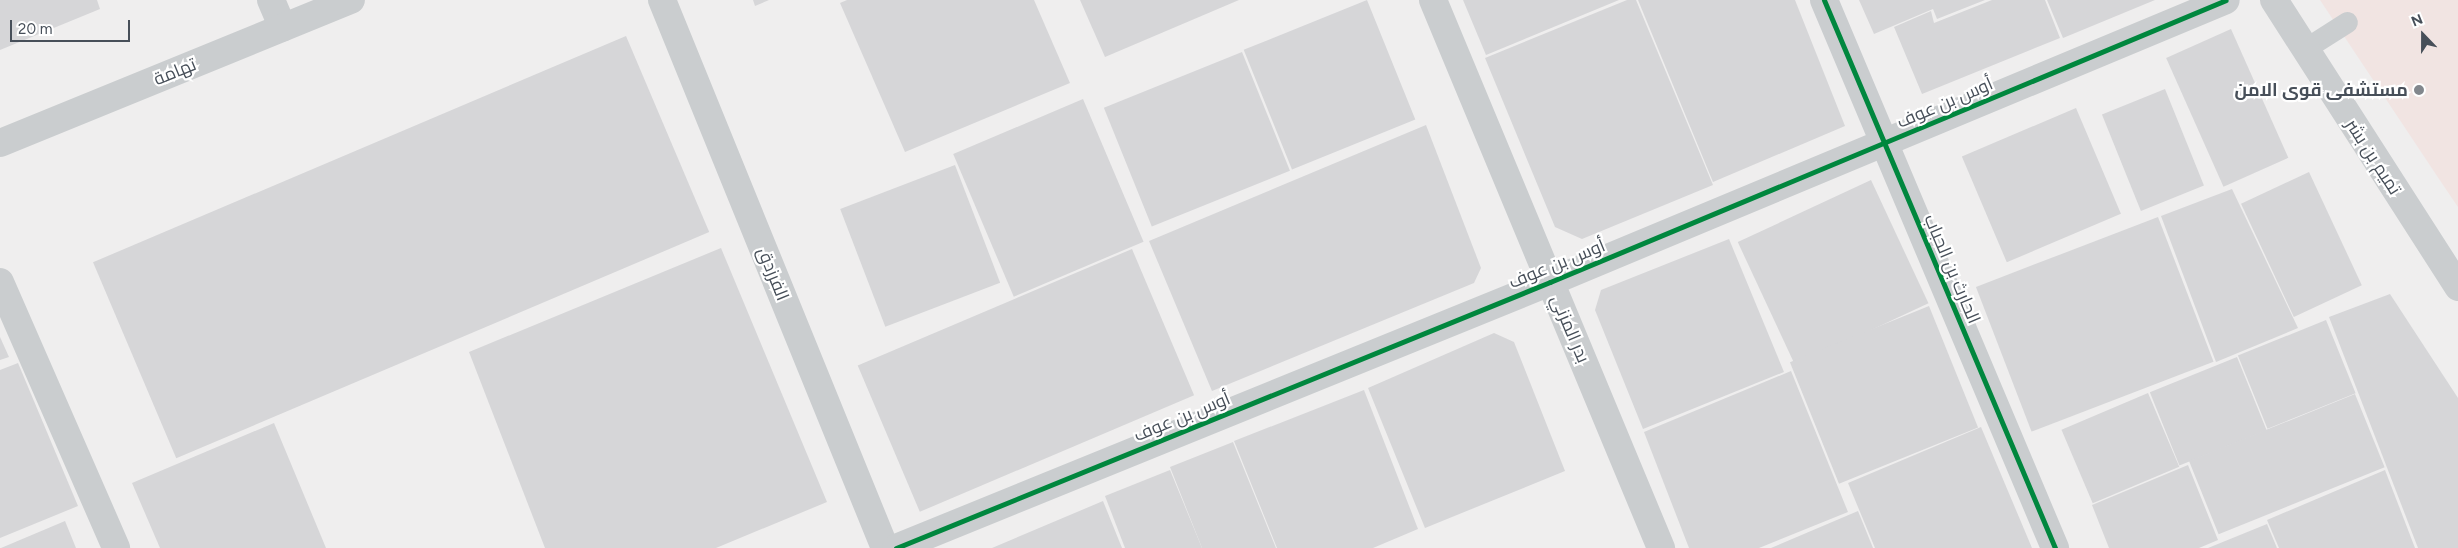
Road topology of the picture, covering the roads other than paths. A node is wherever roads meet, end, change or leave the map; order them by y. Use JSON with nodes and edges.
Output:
{"nodes":[{"id":1,"x":271,"y":0,"type":"edge"},
{"id":2,"x":351,"y":0,"type":"edge"},
{"id":3,"x":662,"y":0,"type":"edge"},
{"id":4,"x":1433,"y":0,"type":"edge"},
{"id":5,"x":1824,"y":0,"type":"edge"},
{"id":6,"x":2226,"y":0,"type":"edge"},
{"id":7,"x":2274,"y":0,"type":"edge"},
{"id":8,"x":2347,"y":22,"type":"dead end"},
{"id":9,"x":283,"y":28,"type":"junction"},
{"id":10,"x":2303,"y":50,"type":"junction"},
{"id":11,"x":0,"y":143,"type":"edge"},
{"id":12,"x":1884,"y":144,"type":"junction"},
{"id":13,"x":2454,"y":274,"type":"edge"},
{"id":14,"x":0,"y":282,"type":"edge"},
{"id":15,"x":1550,"y":282,"type":"junction"},
{"id":16,"x":116,"y":548,"type":"edge"},
{"id":17,"x":885,"y":548,"type":"edge"},
{"id":18,"x":896,"y":548,"type":"edge"},
{"id":19,"x":1661,"y":548,"type":"edge"},
{"id":20,"x":2055,"y":548,"type":"edge"}],
"edges":[{"from":1,"to":9,"type":"street"},
{"from":2,"to":9,"type":"street","name":"تهامة"},
{"from":3,"to":17,"type":"street","name":"الفرزدق"},
{"from":4,"to":15,"type":"street","name":"بدر المزني"},
{"from":5,"to":12,"type":"street","name":"الحارث بن الحباب"},
{"from":6,"to":12,"type":"street","name":"أوس بن عوف"},
{"from":7,"to":10,"type":"street","name":"تميم بن بشر"},
{"from":8,"to":10,"type":"lane"},
{"from":9,"to":11,"type":"street","name":"تهامة"},
{"from":10,"to":13,"type":"street","name":"تميم بن بشر"},
{"from":12,"to":15,"type":"street","name":"أوس بن عوف"},
{"from":12,"to":20,"type":"street","name":"الحارث بن الحباب"},
{"from":14,"to":16,"type":"street"},
{"from":15,"to":18,"type":"street","name":"أوس بن عوف"},
{"from":15,"to":19,"type":"street","name":"بدر المزني"}]}
